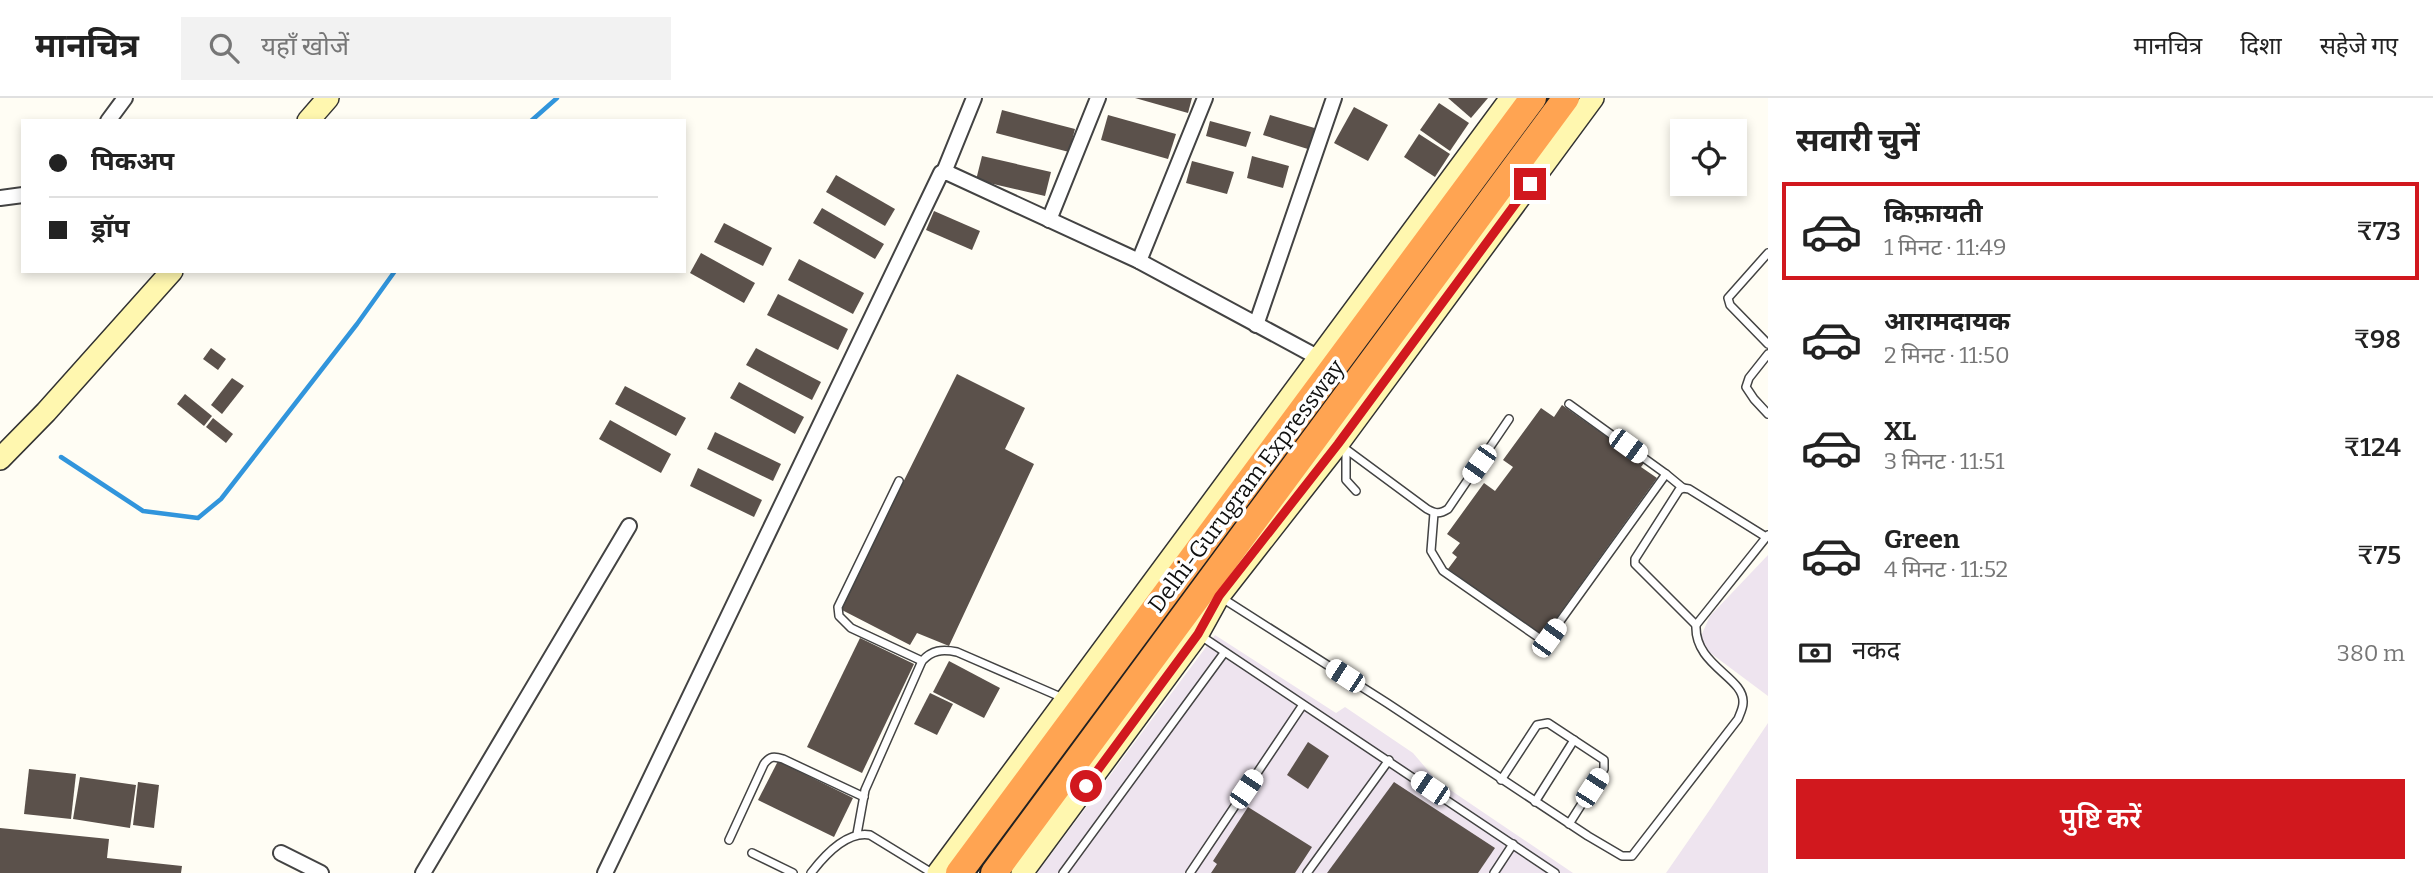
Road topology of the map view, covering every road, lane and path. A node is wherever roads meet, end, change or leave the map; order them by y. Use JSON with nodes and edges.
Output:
{"nodes":[{"id":1,"x":125,"y":98,"type":"edge"},
{"id":2,"x":328,"y":98,"type":"edge"},
{"id":3,"x":974,"y":98,"type":"edge"},
{"id":4,"x":1098,"y":98,"type":"edge"},
{"id":5,"x":1205,"y":98,"type":"edge"},
{"id":6,"x":1334,"y":98,"type":"edge"},
{"id":7,"x":1511,"y":98,"type":"edge"},
{"id":8,"x":1534,"y":98,"type":"edge"},
{"id":9,"x":1566,"y":98,"type":"edge"},
{"id":10,"x":1593,"y":98,"type":"edge"},
{"id":11,"x":109,"y":119,"type":"edge"},
{"id":12,"x":310,"y":119,"type":"edge"},
{"id":13,"x":944,"y":172,"type":"junction"},
{"id":14,"x":21,"y":195,"type":"edge"},
{"id":15,"x":0,"y":198,"type":"edge"},
{"id":16,"x":1049,"y":220,"type":"junction"},
{"id":17,"x":1768,"y":253,"type":"edge"},
{"id":18,"x":1139,"y":261,"type":"junction"},
{"id":19,"x":170,"y":273,"type":"edge"},
{"id":20,"x":1256,"y":325,"type":"junction"},
{"id":21,"x":1768,"y":344,"type":"edge"},
{"id":22,"x":1768,"y":354,"type":"edge"},
{"id":23,"x":1319,"y":358,"type":"junction"},
{"id":24,"x":1569,"y":404,"type":"dead end"},
{"id":25,"x":1768,"y":414,"type":"edge"},
{"id":26,"x":1509,"y":419,"type":"dead end"},
{"id":27,"x":5,"y":445,"type":"edge"},
{"id":28,"x":1342,"y":447,"type":"junction"},
{"id":29,"x":1667,"y":474,"type":"junction"},
{"id":30,"x":900,"y":481,"type":"dead end"},
{"id":31,"x":1683,"y":488,"type":"junction"},
{"id":32,"x":1356,"y":491,"type":"dead end"},
{"id":33,"x":1434,"y":513,"type":"junction"},
{"id":34,"x":629,"y":526,"type":"dead end"},
{"id":35,"x":1767,"y":536,"type":"edge"},
{"id":36,"x":1219,"y":596,"type":"junction"},
{"id":37,"x":1696,"y":625,"type":"junction"},
{"id":38,"x":1198,"y":634,"type":"junction"},
{"id":39,"x":1224,"y":653,"type":"junction"},
{"id":40,"x":922,"y":662,"type":"junction"},
{"id":41,"x":1067,"y":700,"type":"junction"},
{"id":42,"x":1302,"y":706,"type":"junction"},
{"id":43,"x":1574,"y":740,"type":"junction"},
{"id":44,"x":1389,"y":760,"type":"junction"},
{"id":45,"x":1502,"y":780,"type":"junction"},
{"id":46,"x":863,"y":797,"type":"junction"},
{"id":47,"x":1535,"y":802,"type":"junction"},
{"id":48,"x":1569,"y":824,"type":"junction"},
{"id":49,"x":857,"y":834,"type":"junction"},
{"id":50,"x":729,"y":840,"type":"dead end"},
{"id":51,"x":1513,"y":844,"type":"junction"},
{"id":52,"x":281,"y":853,"type":"dead end"},
{"id":53,"x":752,"y":853,"type":"dead end"},
{"id":54,"x":321,"y":873,"type":"edge"},
{"id":55,"x":423,"y":873,"type":"edge"},
{"id":56,"x":605,"y":873,"type":"edge"},
{"id":57,"x":793,"y":873,"type":"edge"},
{"id":58,"x":811,"y":873,"type":"edge"},
{"id":59,"x":932,"y":873,"type":"edge"},
{"id":60,"x":938,"y":873,"type":"edge"},
{"id":61,"x":959,"y":873,"type":"edge"},
{"id":62,"x":994,"y":873,"type":"edge"},
{"id":63,"x":1022,"y":873,"type":"edge"},
{"id":64,"x":1063,"y":873,"type":"edge"},
{"id":65,"x":1190,"y":873,"type":"edge"},
{"id":66,"x":1307,"y":873,"type":"edge"},
{"id":67,"x":1494,"y":873,"type":"edge"},
{"id":68,"x":1555,"y":873,"type":"edge"}],
"edges":[{"from":1,"to":11,"type":"street"},
{"from":2,"to":12,"type":"main road"},
{"from":3,"to":13,"type":"street"},
{"from":4,"to":16,"type":"street"},
{"from":5,"to":18,"type":"street"},
{"from":6,"to":20,"type":"street"},
{"from":7,"to":23,"type":"main road"},
{"from":8,"to":61,"type":"highway","name":"Delhi-Gurugram Expressway"},
{"from":9,"to":62,"type":"highway","name":"Delhi-Gurugram Expressway"},
{"from":10,"to":28,"type":"main road"},
{"from":13,"to":16,"type":"street"},
{"from":13,"to":56,"type":"street"},
{"from":14,"to":15,"type":"street"},
{"from":16,"to":18,"type":"street"},
{"from":17,"to":21,"type":"lane"},
{"from":18,"to":20,"type":"street"},
{"from":19,"to":27,"type":"main road"},
{"from":20,"to":23,"type":"street"},
{"from":22,"to":25,"type":"lane"},
{"from":23,"to":41,"type":"main road"},
{"from":24,"to":29,"type":"lane"},
{"from":26,"to":33,"type":"lane"},
{"from":28,"to":32,"type":"lane"},
{"from":28,"to":33,"type":"lane"},
{"from":28,"to":36,"type":"main road"},
{"from":29,"to":31,"type":"lane"},
{"from":29,"to":33,"type":"lane"},
{"from":30,"to":40,"type":"lane"},
{"from":31,"to":35,"type":"lane"},
{"from":31,"to":37,"type":"lane"},
{"from":34,"to":55,"type":"street"},
{"from":35,"to":37,"type":"lane"},
{"from":36,"to":38,"type":"main road"},
{"from":36,"to":45,"type":"lane"},
{"from":37,"to":48,"type":"lane"},
{"from":38,"to":39,"type":"lane"},
{"from":38,"to":63,"type":"main road"},
{"from":39,"to":42,"type":"lane"},
{"from":39,"to":64,"type":"lane"},
{"from":40,"to":41,"type":"lane"},
{"from":40,"to":46,"type":"lane"},
{"from":41,"to":60,"type":"main road"},
{"from":42,"to":44,"type":"lane"},
{"from":42,"to":65,"type":"lane"},
{"from":43,"to":45,"type":"lane"},
{"from":43,"to":47,"type":"lane"},
{"from":43,"to":48,"type":"lane"},
{"from":44,"to":51,"type":"lane"},
{"from":44,"to":66,"type":"lane"},
{"from":45,"to":47,"type":"lane"},
{"from":46,"to":49,"type":"lane"},
{"from":46,"to":50,"type":"lane"},
{"from":47,"to":48,"type":"lane"},
{"from":49,"to":58,"type":"lane"},
{"from":49,"to":59,"type":"lane"},
{"from":51,"to":67,"type":"lane"},
{"from":51,"to":68,"type":"lane"},
{"from":52,"to":54,"type":"street"},
{"from":53,"to":57,"type":"lane"}]}
